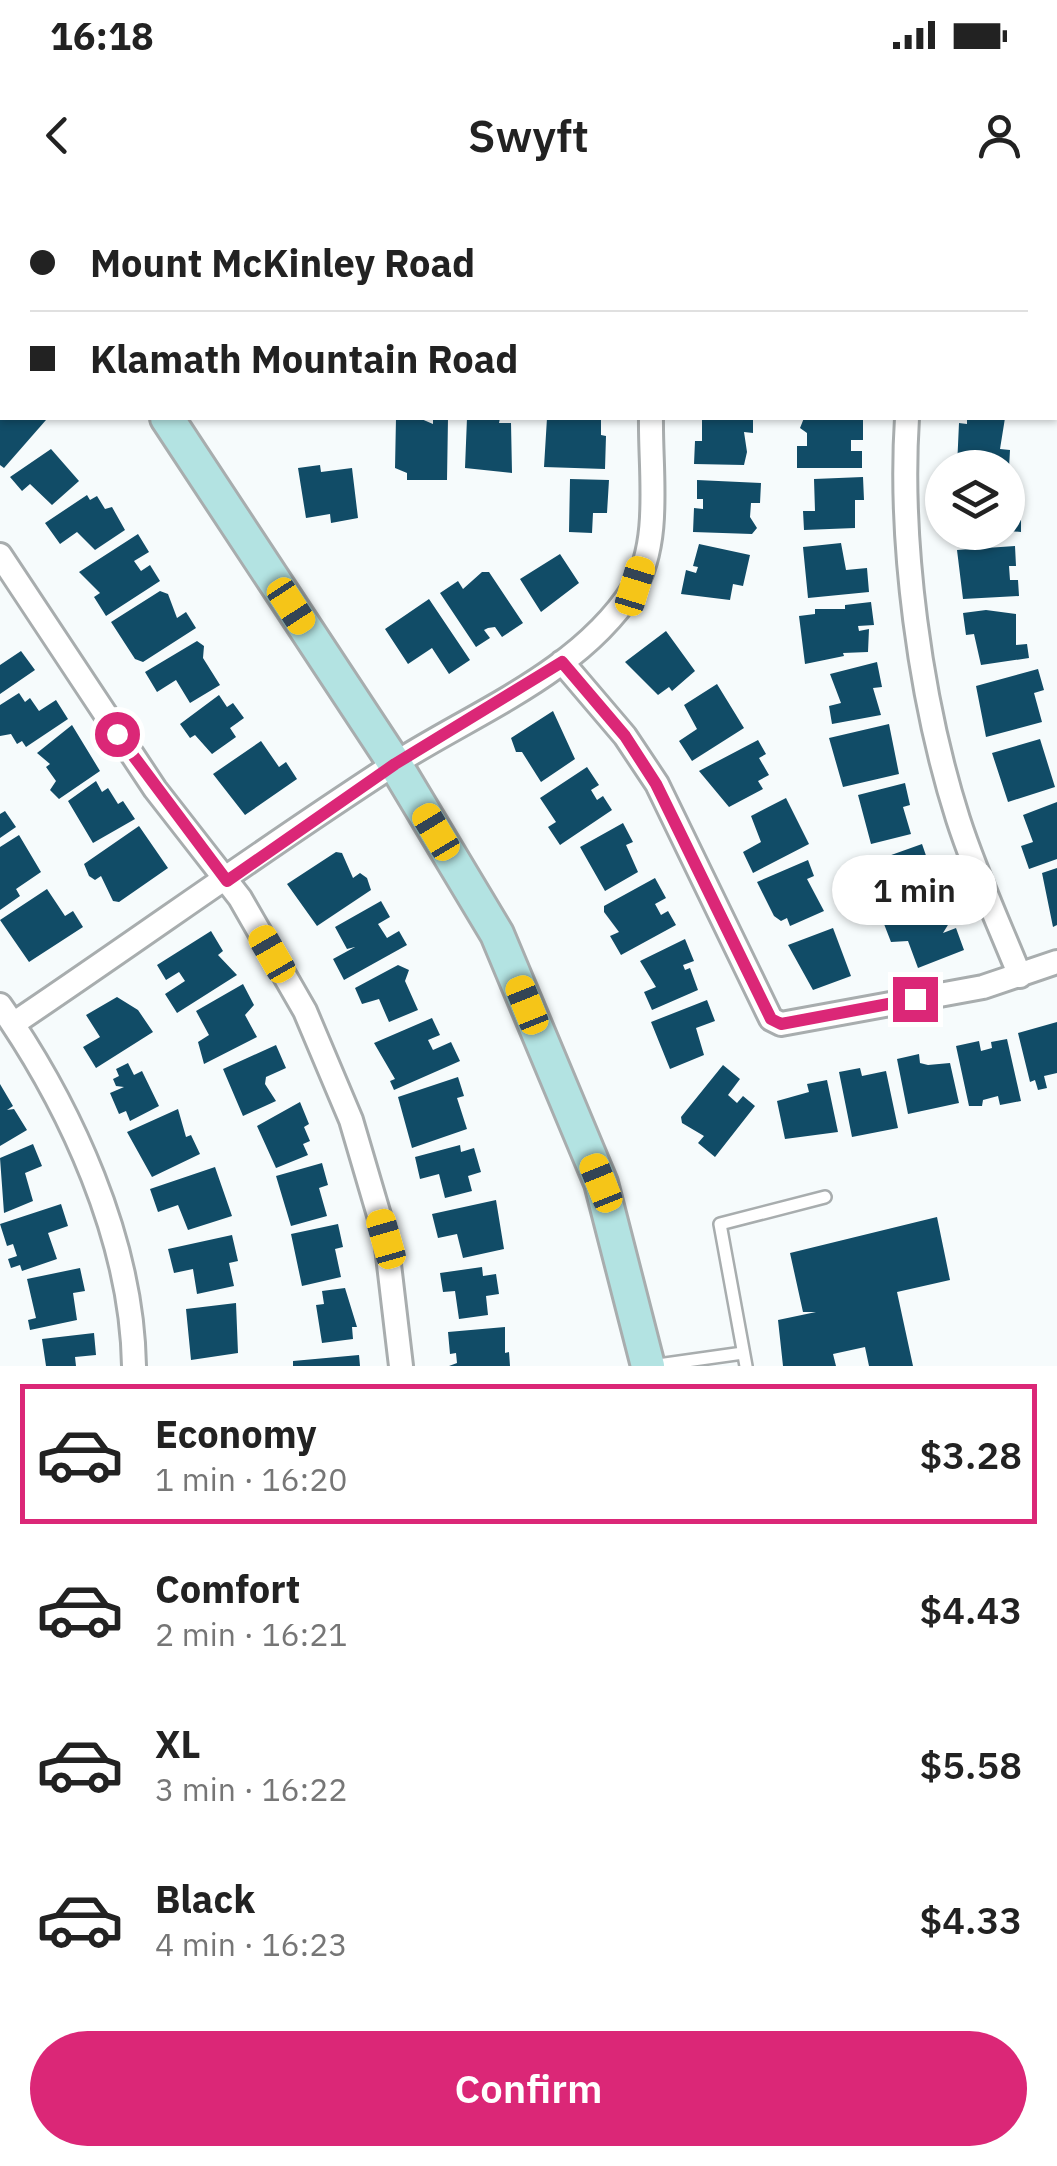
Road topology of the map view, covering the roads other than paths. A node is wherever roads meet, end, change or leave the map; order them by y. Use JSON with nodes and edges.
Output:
{"nodes":[{"id":1,"x":168,"y":420,"type":"edge"},
{"id":2,"x":650,"y":420,"type":"edge"},
{"id":3,"x":907,"y":420,"type":"edge"},
{"id":4,"x":0,"y":555,"type":"edge"},
{"id":5,"x":562,"y":662,"type":"junction"},
{"id":6,"x":395,"y":764,"type":"junction"},
{"id":7,"x":227,"y":881,"type":"junction"},
{"id":8,"x":1057,"y":962,"type":"edge"},
{"id":9,"x":1020,"y":976,"type":"junction"},
{"id":10,"x":6,"y":1015,"type":"edge"},
{"id":11,"x":825,"y":1197,"type":"dead end"},
{"id":12,"x":744,"y":1359,"type":"edge"},
{"id":13,"x":134,"y":1366,"type":"edge"},
{"id":14,"x":401,"y":1366,"type":"edge"},
{"id":15,"x":650,"y":1366,"type":"edge"}],
"edges":[{"from":1,"to":6,"type":"street"},
{"from":2,"to":5,"type":"street"},
{"from":3,"to":9,"type":"street"},
{"from":4,"to":7,"type":"street"},
{"from":5,"to":6,"type":"street"},
{"from":5,"to":9,"type":"street"},
{"from":6,"to":7,"type":"street"},
{"from":6,"to":15,"type":"street"},
{"from":7,"to":10,"type":"street"},
{"from":7,"to":14,"type":"street"},
{"from":8,"to":9,"type":"street"},
{"from":10,"to":13,"type":"street"},
{"from":11,"to":12,"type":"lane"},
{"from":12,"to":15,"type":"lane"}]}
